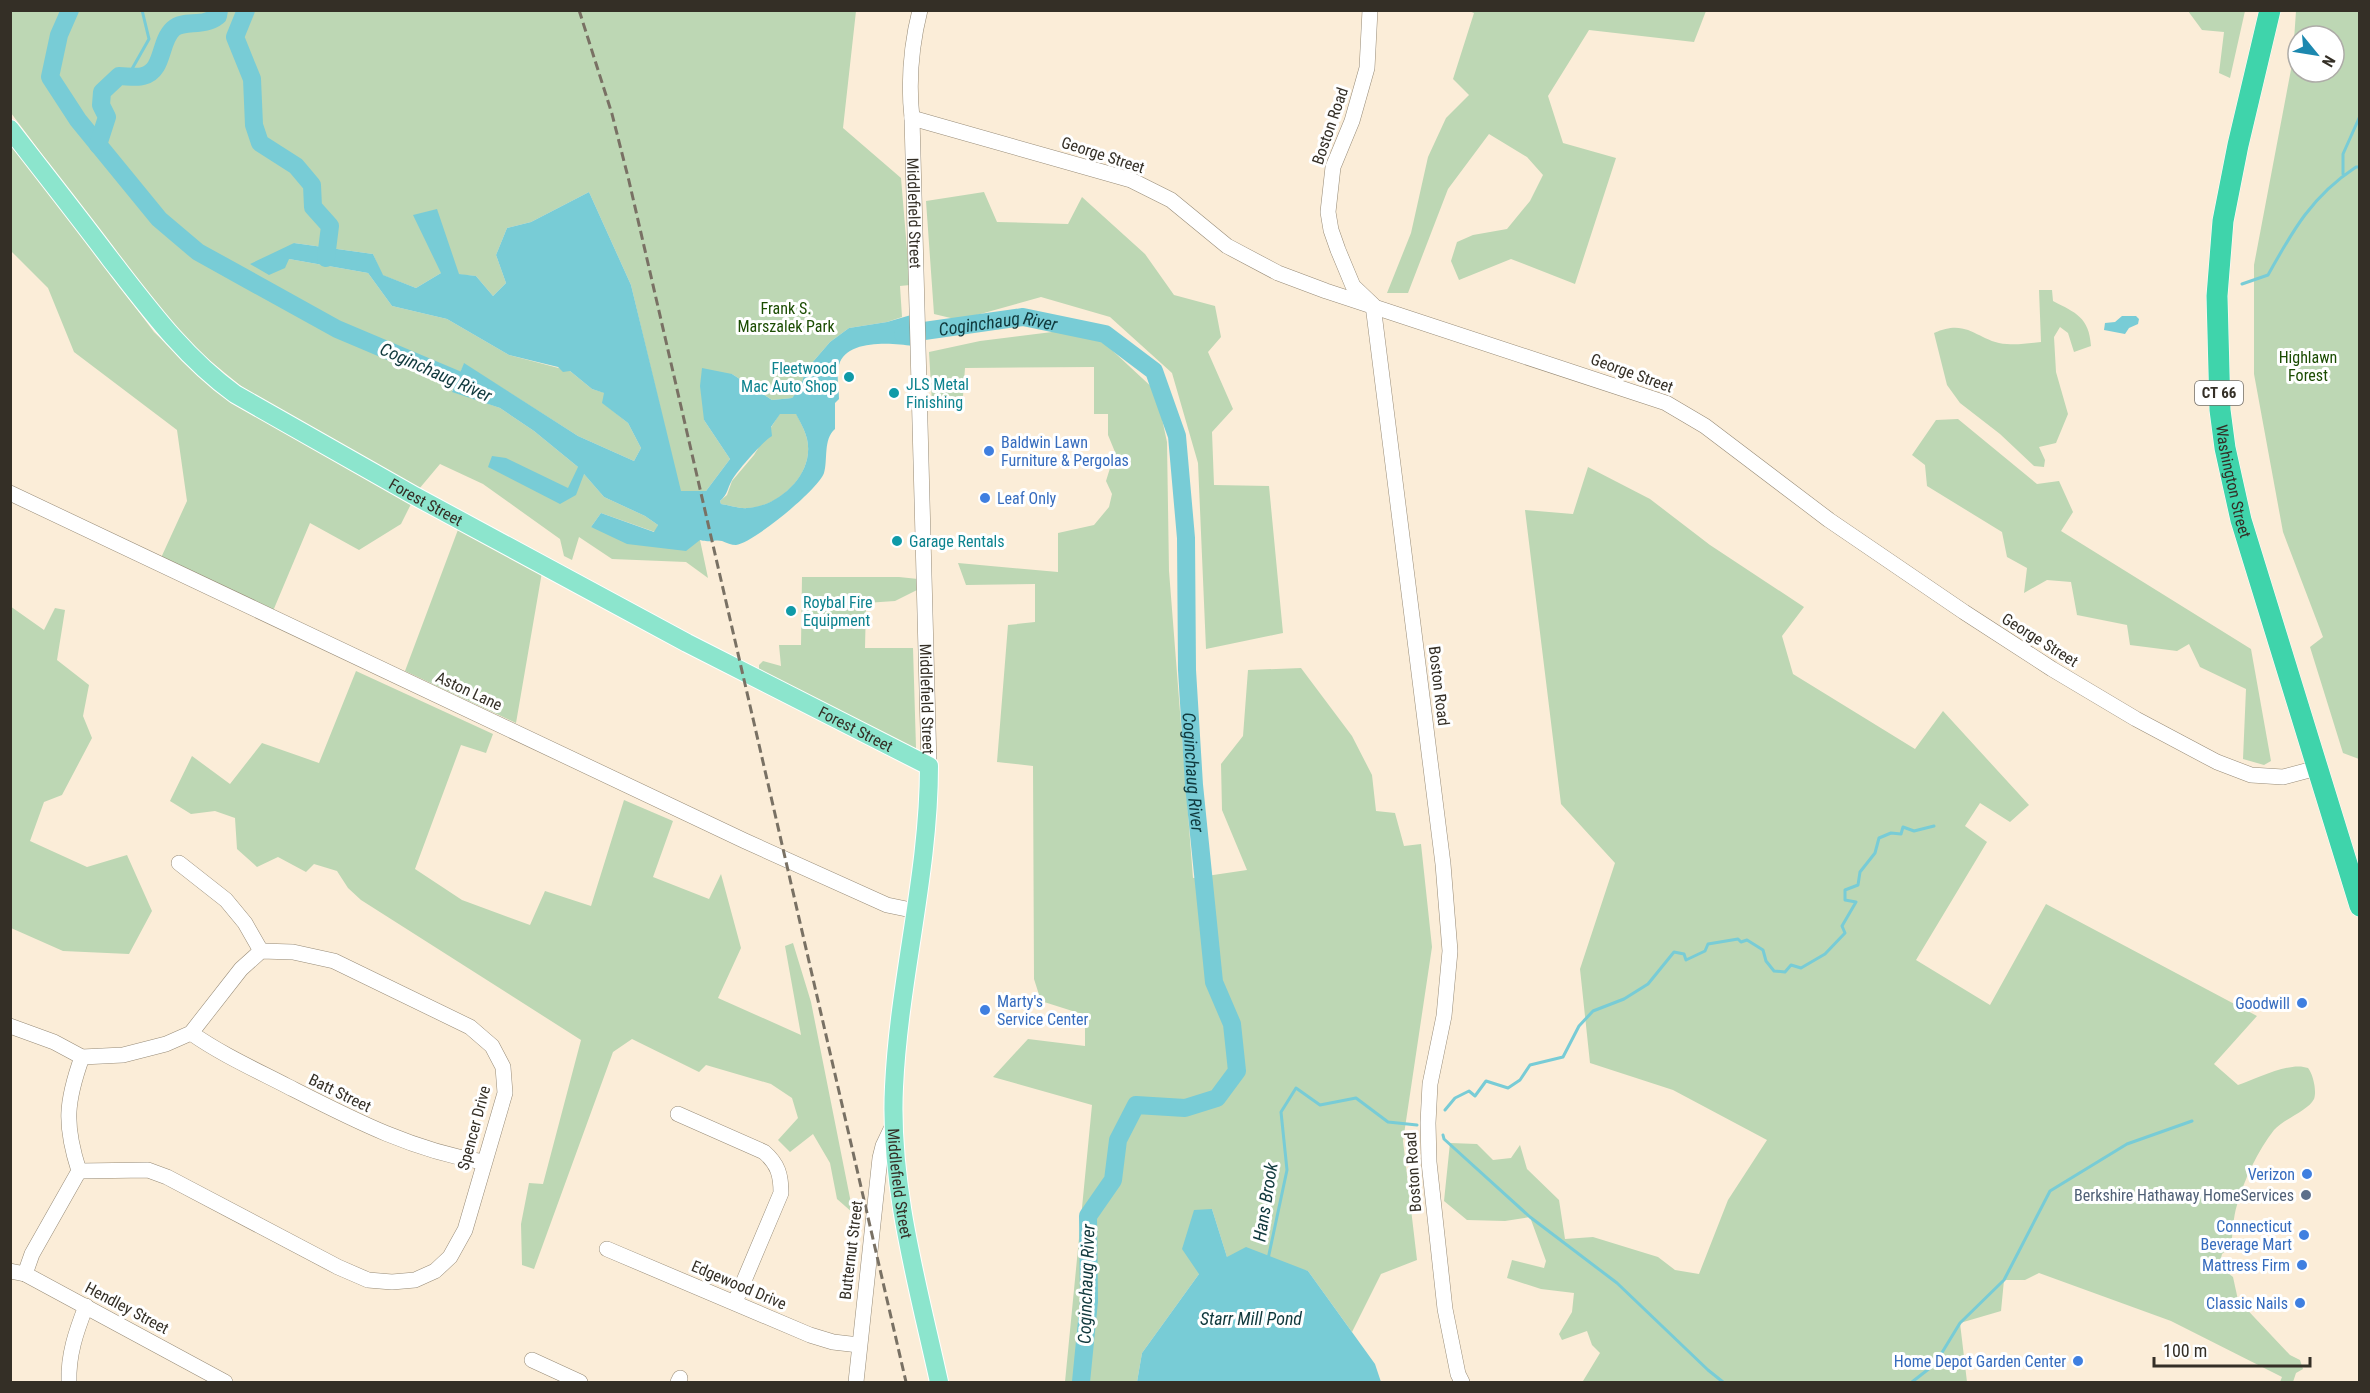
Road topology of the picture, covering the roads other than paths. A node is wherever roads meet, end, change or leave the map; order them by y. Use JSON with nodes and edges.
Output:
{"nodes":[{"id":1,"x":920,"y":10,"type":"edge"},
{"id":2,"x":1370,"y":10,"type":"edge"},
{"id":3,"x":2270,"y":10,"type":"edge"},
{"id":4,"x":912,"y":118,"type":"junction"},
{"id":5,"x":10,"y":129,"type":"edge"},
{"id":6,"x":1373,"y":305,"type":"junction"},
{"id":7,"x":10,"y":493,"type":"edge"},
{"id":8,"x":928,"y":766,"type":"junction"},
{"id":9,"x":2317,"y":768,"type":"junction"},
{"id":10,"x":179,"y":863,"type":"dead end"},
{"id":11,"x":2360,"y":906,"type":"edge"},
{"id":12,"x":916,"y":911,"type":"junction"},
{"id":13,"x":261,"y":951,"type":"junction"},
{"id":14,"x":10,"y":1026,"type":"edge"},
{"id":15,"x":190,"y":1033,"type":"junction"},
{"id":16,"x":82,"y":1057,"type":"junction"},
{"id":17,"x":678,"y":1114,"type":"dead end"},
{"id":18,"x":893,"y":1125,"type":"junction"},
{"id":19,"x":483,"y":1162,"type":"junction"},
{"id":20,"x":80,"y":1171,"type":"junction"},
{"id":21,"x":607,"y":1249,"type":"dead end"},
{"id":22,"x":18,"y":1273,"type":"edge"},
{"id":23,"x":735,"y":1302,"type":"junction"},
{"id":24,"x":86,"y":1306,"type":"junction"},
{"id":25,"x":859,"y":1345,"type":"junction"},
{"id":26,"x":532,"y":1360,"type":"dead end"},
{"id":27,"x":69,"y":1383,"type":"edge"},
{"id":28,"x":225,"y":1383,"type":"edge"},
{"id":29,"x":580,"y":1383,"type":"edge"},
{"id":30,"x":856,"y":1383,"type":"edge"},
{"id":31,"x":939,"y":1383,"type":"edge"},
{"id":32,"x":1462,"y":1383,"type":"edge"}],
"edges":[{"from":1,"to":4,"type":"street","name":"Middlefield Street"},
{"from":2,"to":6,"type":"street","name":"Boston Road"},
{"from":3,"to":9,"type":"highway","name":"Washington Street","number":"CT 66"},
{"from":4,"to":6,"type":"street","name":"George Street"},
{"from":4,"to":8,"type":"street","name":"Middlefield Street"},
{"from":5,"to":8,"type":"main road","name":"Forest Street"},
{"from":6,"to":9,"type":"street","name":"George Street"},
{"from":6,"to":32,"type":"street","name":"Boston Road"},
{"from":7,"to":12,"type":"street","name":"Aston Lane"},
{"from":8,"to":12,"type":"main road","name":"Middlefield Street"},
{"from":9,"to":11,"type":"highway","name":"Washington Street","number":"CT 66"},
{"from":10,"to":13,"type":"street"},
{"from":12,"to":18,"type":"main road","name":"Middlefield Street"},
{"from":13,"to":15,"type":"street"},
{"from":13,"to":19,"type":"street","name":"Spencer Drive"},
{"from":14,"to":16,"type":"street"},
{"from":15,"to":16,"type":"street"},
{"from":15,"to":19,"type":"street","name":"Batt Street"},
{"from":16,"to":20,"type":"street"},
{"from":17,"to":23,"type":"street"},
{"from":18,"to":25,"type":"street","name":"Butternut Street"},
{"from":18,"to":31,"type":"main road","name":"Middlefield Street"},
{"from":19,"to":20,"type":"street","name":"Spencer Drive"},
{"from":20,"to":22,"type":"street"},
{"from":21,"to":23,"type":"street","name":"Edgewood Drive"},
{"from":22,"to":24,"type":"street","name":"Hendley Street"},
{"from":23,"to":25,"type":"street","name":"Edgewood Drive"},
{"from":24,"to":27,"type":"street"},
{"from":24,"to":28,"type":"street","name":"Hendley Street"},
{"from":25,"to":30,"type":"street","name":"Butternut Street"},
{"from":26,"to":29,"type":"street"}]}
